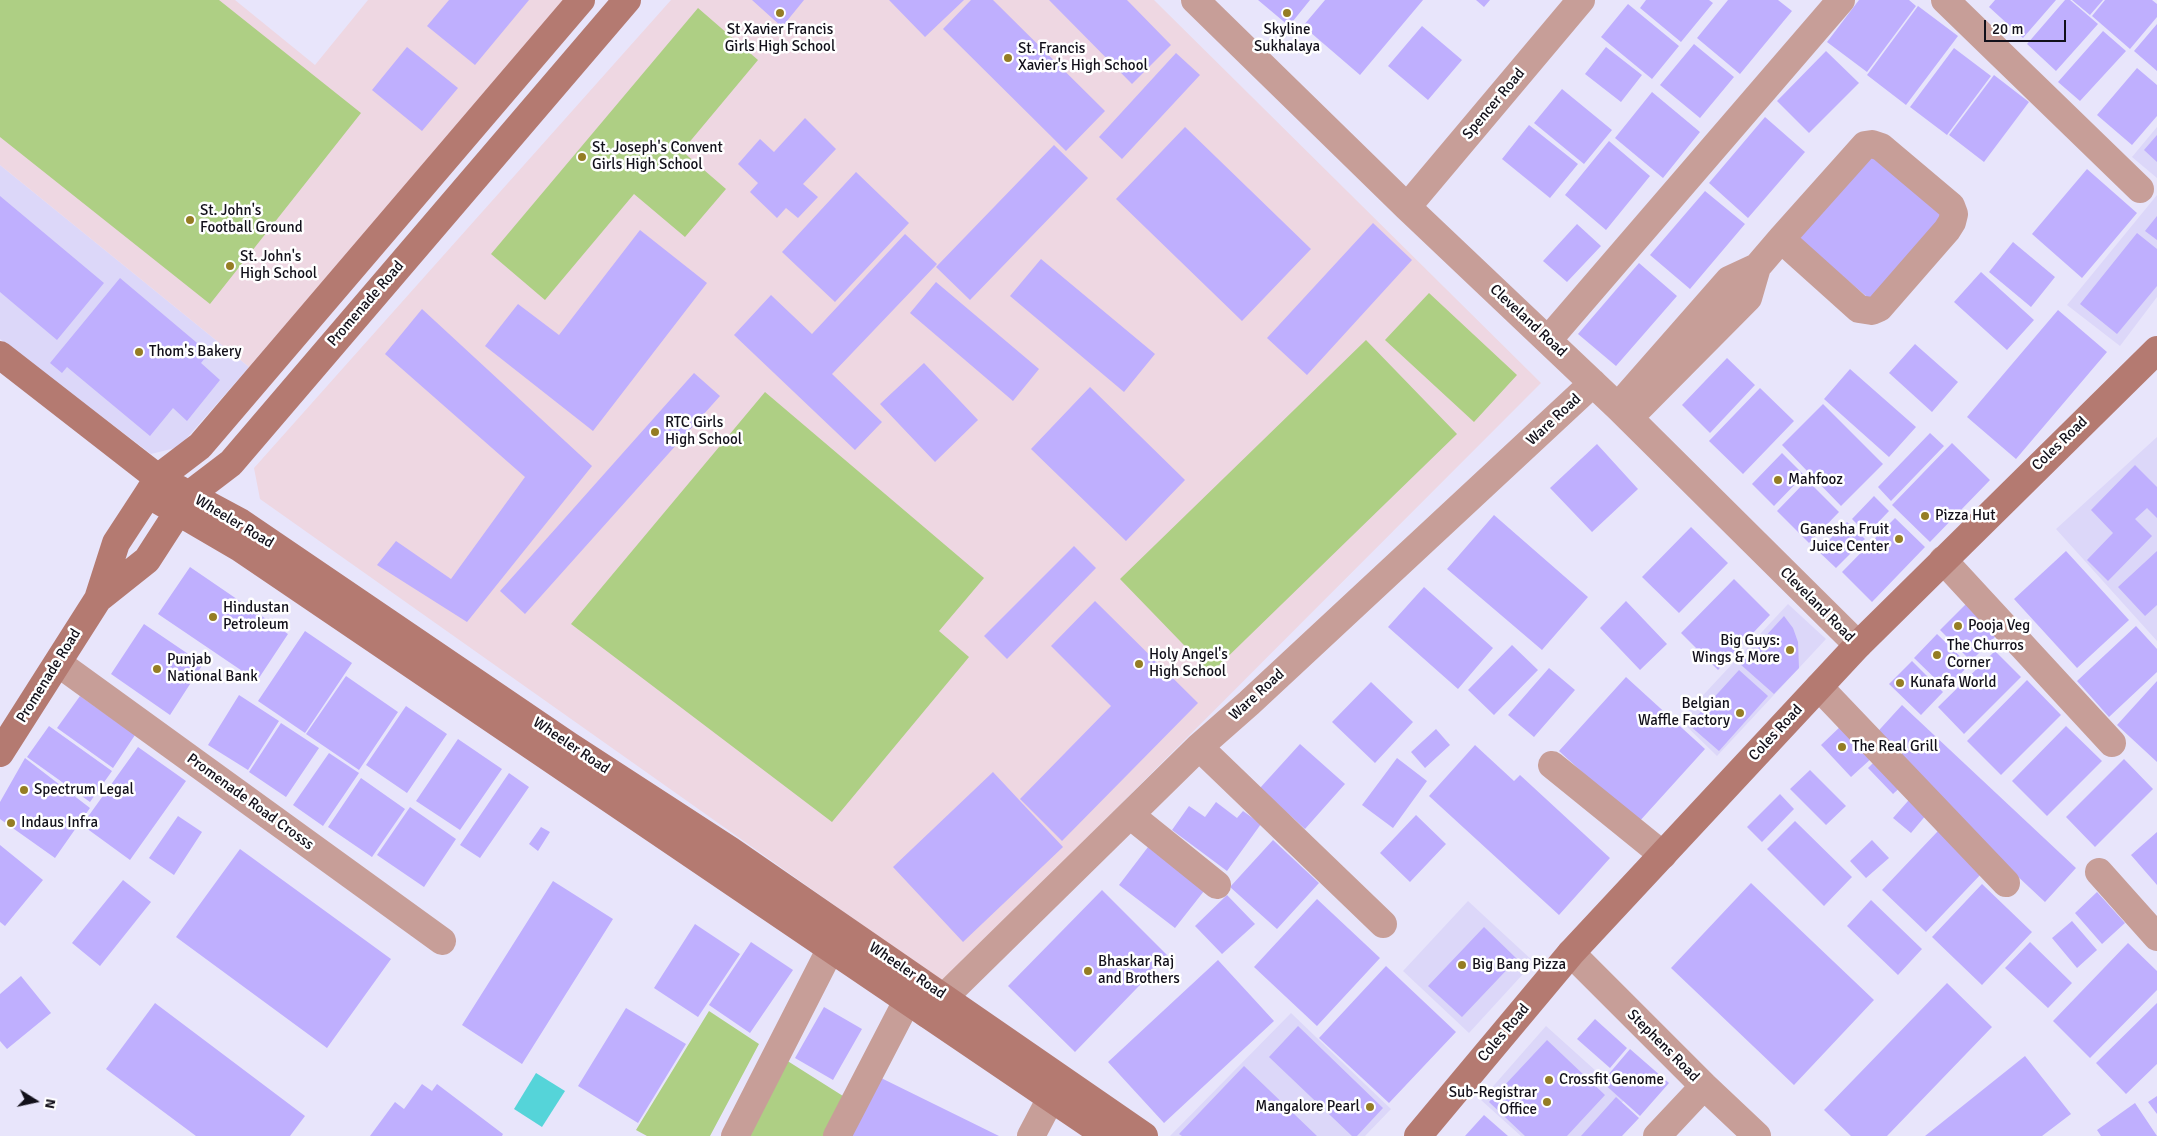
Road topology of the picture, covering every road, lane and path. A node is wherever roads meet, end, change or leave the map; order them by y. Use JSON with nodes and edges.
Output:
{"nodes":[{"id":1,"x":581,"y":0,"type":"edge"},
{"id":2,"x":627,"y":0,"type":"edge"},
{"id":3,"x":1195,"y":0,"type":"edge"},
{"id":4,"x":1581,"y":0,"type":"edge"},
{"id":5,"x":1841,"y":0,"type":"edge"},
{"id":6,"x":1945,"y":0,"type":"edge"},
{"id":7,"x":2140,"y":189,"type":"dead end"},
{"id":8,"x":1407,"y":207,"type":"junction"},
{"id":9,"x":1781,"y":239,"type":"junction"},
{"id":10,"x":1548,"y":340,"type":"junction"},
{"id":11,"x":2157,"y":350,"type":"edge"},
{"id":12,"x":0,"y":355,"type":"edge"},
{"id":13,"x":0,"y":378,"type":"edge"},
{"id":14,"x":1593,"y":383,"type":"junction"},
{"id":15,"x":1623,"y":413,"type":"junction"},
{"id":16,"x":153,"y":486,"type":"junction"},
{"id":17,"x":184,"y":503,"type":"junction"},
{"id":18,"x":1943,"y":560,"type":"junction"},
{"id":19,"x":98,"y":599,"type":"junction"},
{"id":20,"x":1858,"y":645,"type":"junction"},
{"id":21,"x":58,"y":662,"type":"junction"},
{"id":22,"x":1819,"y":687,"type":"junction"},
{"id":23,"x":2112,"y":743,"type":"dead end"},
{"id":24,"x":1199,"y":747,"type":"junction"},
{"id":25,"x":0,"y":753,"type":"edge"},
{"id":26,"x":1552,"y":765,"type":"dead end"},
{"id":27,"x":1130,"y":815,"type":"junction"},
{"id":28,"x":1663,"y":855,"type":"junction"},
{"id":29,"x":2099,"y":872,"type":"dead end"},
{"id":30,"x":2006,"y":882,"type":"dead end"},
{"id":31,"x":1217,"y":885,"type":"dead end"},
{"id":32,"x":1383,"y":924,"type":"dead end"},
{"id":33,"x":2157,"y":937,"type":"edge"},
{"id":34,"x":442,"y":941,"type":"dead end"},
{"id":35,"x":831,"y":948,"type":"junction"},
{"id":36,"x":1571,"y":954,"type":"junction"},
{"id":37,"x":877,"y":965,"type":"junction"},
{"id":38,"x":926,"y":1004,"type":"junction"},
{"id":39,"x":1704,"y":1086,"type":"junction"},
{"id":40,"x":1052,"y":1098,"type":"junction"},
{"id":41,"x":735,"y":1136,"type":"edge"},
{"id":42,"x":838,"y":1136,"type":"edge"},
{"id":43,"x":1030,"y":1136,"type":"edge"},
{"id":44,"x":1107,"y":1136,"type":"edge"},
{"id":45,"x":1144,"y":1136,"type":"edge"},
{"id":46,"x":1418,"y":1136,"type":"edge"},
{"id":47,"x":1657,"y":1136,"type":"edge"},
{"id":48,"x":1757,"y":1136,"type":"edge"}],
"edges":[{"from":1,"to":16,"type":"main road","name":"Promenade Road"},
{"from":2,"to":17,"type":"main road","name":"Promenade Road"},
{"from":3,"to":8,"type":"street","name":"Cleveland Road"},
{"from":4,"to":8,"type":"street","name":"Spencer Road"},
{"from":5,"to":10,"type":"street"},
{"from":6,"to":7,"type":"street"},
{"from":8,"to":10,"type":"street","name":"Cleveland Road"},
{"from":9,"to":9,"type":"street"},
{"from":9,"to":15,"type":"street"},
{"from":10,"to":14,"type":"street","name":"Cleveland Road"},
{"from":11,"to":18,"type":"main road","name":"Coles Road"},
{"from":12,"to":16,"type":"main road","name":"Wheeler Road"},
{"from":13,"to":16,"type":"main road","name":"Wheeler Road"},
{"from":14,"to":15,"type":"street","name":"Cleveland Road"},
{"from":14,"to":24,"type":"street","name":"Ware Road"},
{"from":15,"to":20,"type":"street","name":"Cleveland Road"},
{"from":16,"to":17,"type":"main road","name":"Wheeler Road"},
{"from":16,"to":19,"type":"main road","name":"Promenade Road"},
{"from":17,"to":19,"type":"main road","name":"Promenade Road"},
{"from":17,"to":35,"type":"main road","name":"Wheeler Road"},
{"from":17,"to":37,"type":"main road","name":"Wheeler Road"},
{"from":18,"to":20,"type":"main road","name":"Coles Road"},
{"from":18,"to":23,"type":"street"},
{"from":19,"to":21,"type":"main road","name":"Promenade Road"},
{"from":20,"to":22,"type":"main road","name":"Coles Road"},
{"from":21,"to":25,"type":"main road","name":"Promenade Road"},
{"from":21,"to":34,"type":"street","name":"Promenade Road Crosss"},
{"from":22,"to":28,"type":"main road","name":"Coles Road"},
{"from":22,"to":30,"type":"street"},
{"from":24,"to":27,"type":"street","name":"Ware Road"},
{"from":24,"to":32,"type":"street"},
{"from":26,"to":28,"type":"street"},
{"from":27,"to":31,"type":"street"},
{"from":27,"to":38,"type":"street","name":"Ware Road"},
{"from":28,"to":36,"type":"main road","name":"Coles Road"},
{"from":29,"to":33,"type":"street"},
{"from":35,"to":37,"type":"main road","name":"Wheeler Road"},
{"from":35,"to":41,"type":"street"},
{"from":36,"to":39,"type":"street","name":"Stephens Road"},
{"from":36,"to":46,"type":"main road","name":"Coles Road"},
{"from":37,"to":38,"type":"main road","name":"Wheeler Road"},
{"from":37,"to":38,"type":"main road","name":"Wheeler Road"},
{"from":38,"to":40,"type":"main road","name":"Wheeler Road"},
{"from":38,"to":42,"type":"street","name":"Ware Road"},
{"from":38,"to":45,"type":"main road","name":"Wheeler Road"},
{"from":39,"to":47,"type":"street"},
{"from":39,"to":48,"type":"street","name":"Stephens Road"},
{"from":40,"to":43,"type":"street"},
{"from":40,"to":44,"type":"main road","name":"Wheeler Road"}]}
